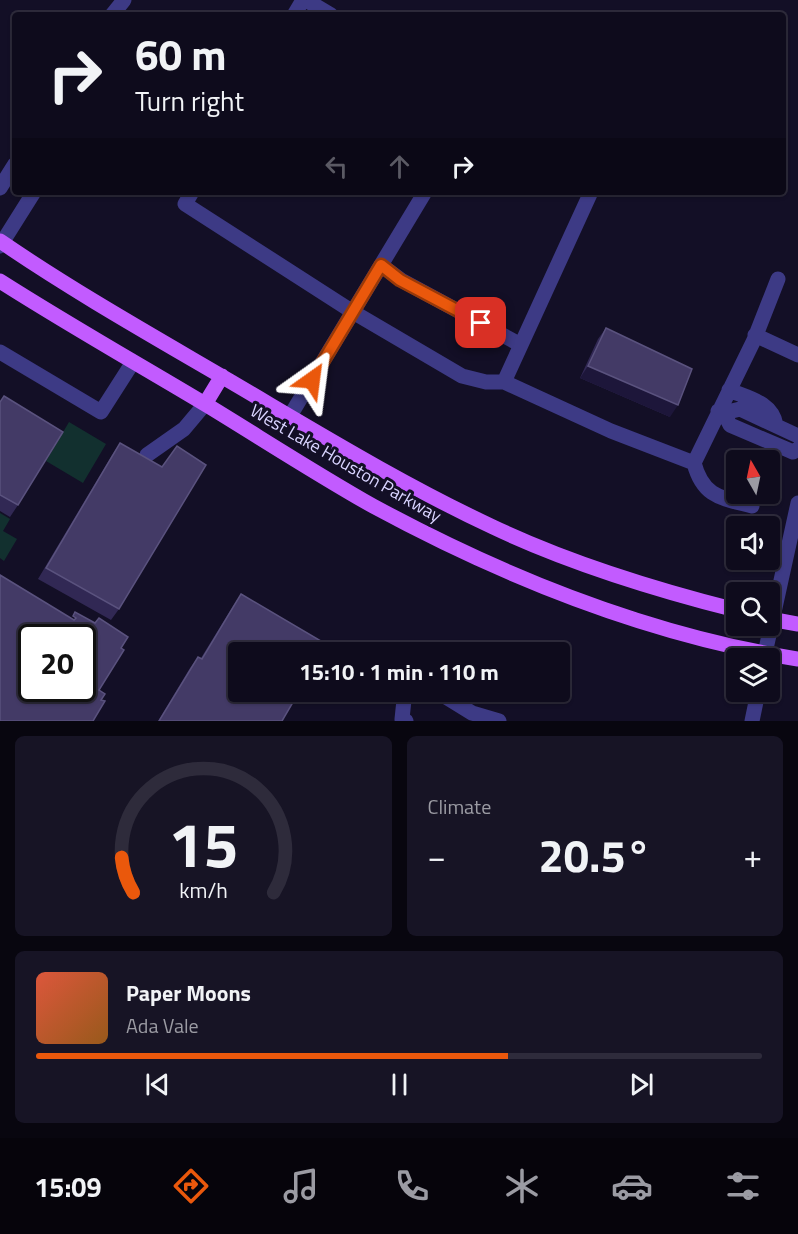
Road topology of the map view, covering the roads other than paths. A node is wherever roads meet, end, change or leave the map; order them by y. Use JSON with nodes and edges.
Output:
{"nodes":[{"id":1,"x":305,"y":0,"type":"edge"},
{"id":2,"x":326,"y":12,"type":"edge"},
{"id":3,"x":12,"y":169,"type":"edge"},
{"id":4,"x":0,"y":188,"type":"edge"},
{"id":5,"x":32,"y":195,"type":"edge"},
{"id":6,"x":190,"y":195,"type":"edge"},
{"id":7,"x":423,"y":195,"type":"edge"},
{"id":8,"x":590,"y":195,"type":"edge"},
{"id":9,"x":1,"y":243,"type":"edge"},
{"id":10,"x":381,"y":265,"type":"junction"},
{"id":11,"x":778,"y":279,"type":"dead end"},
{"id":12,"x":0,"y":281,"type":"edge"},
{"id":13,"x":353,"y":312,"type":"junction"},
{"id":14,"x":755,"y":335,"type":"junction"},
{"id":15,"x":521,"y":345,"type":"junction"},
{"id":16,"x":798,"y":355,"type":"edge"},
{"id":17,"x":2,"y":358,"type":"edge"},
{"id":18,"x":132,"y":362,"type":"junction"},
{"id":19,"x":222,"y":376,"type":"junction"},
{"id":20,"x":504,"y":382,"type":"junction"},
{"id":21,"x":729,"y":390,"type":"junction"},
{"id":22,"x":205,"y":404,"type":"junction"},
{"id":23,"x":721,"y":412,"type":"junction"},
{"id":24,"x":290,"y":416,"type":"junction"},
{"id":25,"x":776,"y":425,"type":"junction"},
{"id":26,"x":798,"y":436,"type":"edge"},
{"id":27,"x":798,"y":449,"type":"edge"},
{"id":28,"x":147,"y":455,"type":"edge"},
{"id":29,"x":694,"y":463,"type":"junction"},
{"id":30,"x":798,"y":503,"type":"edge"},
{"id":31,"x":752,"y":506,"type":"dead end"},
{"id":32,"x":780,"y":583,"type":"edge"},
{"id":33,"x":726,"y":607,"type":"edge"},
{"id":34,"x":780,"y":621,"type":"edge"},
{"id":35,"x":798,"y":624,"type":"edge"},
{"id":36,"x":737,"y":648,"type":"edge"},
{"id":37,"x":780,"y":657,"type":"edge"},
{"id":38,"x":798,"y":659,"type":"edge"},
{"id":39,"x":404,"y":702,"type":"edge"},
{"id":40,"x":451,"y":702,"type":"edge"},
{"id":41,"x":756,"y":702,"type":"edge"},
{"id":42,"x":470,"y":717,"type":"edge"},
{"id":43,"x":406,"y":721,"type":"edge"},
{"id":44,"x":500,"y":721,"type":"edge"},
{"id":45,"x":752,"y":721,"type":"edge"}],
"edges":[{"from":1,"to":2,"type":"street"},
{"from":3,"to":4,"type":"street"},
{"from":5,"to":9,"type":"street"},
{"from":6,"to":13,"type":"street"},
{"from":7,"to":10,"type":"street"},
{"from":8,"to":15,"type":"street"},
{"from":9,"to":19,"type":"main road","name":"West Lake Houston Parkway"},
{"from":10,"to":13,"type":"street"},
{"from":10,"to":15,"type":"street"},
{"from":11,"to":14,"type":"street"},
{"from":12,"to":18,"type":"main road","name":"West Lake Houston Parkway"},
{"from":13,"to":20,"type":"street"},
{"from":13,"to":24,"type":"street"},
{"from":14,"to":16,"type":"street"},
{"from":14,"to":21,"type":"street"},
{"from":15,"to":20,"type":"street"},
{"from":17,"to":18,"type":"street"},
{"from":18,"to":22,"type":"main road","name":"West Lake Houston Parkway"},
{"from":19,"to":22,"type":"main road"},
{"from":19,"to":24,"type":"main road","name":"West Lake Houston Parkway"},
{"from":20,"to":29,"type":"street"},
{"from":21,"to":23,"type":"street"},
{"from":21,"to":25,"type":"street"},
{"from":22,"to":28,"type":"street"},
{"from":22,"to":36,"type":"main road","name":"West Lake Houston Parkway"},
{"from":23,"to":25,"type":"street"},
{"from":23,"to":27,"type":"street"},
{"from":23,"to":29,"type":"street"},
{"from":24,"to":33,"type":"main road","name":"West Lake Houston Parkway"},
{"from":25,"to":26,"type":"street"},
{"from":29,"to":31,"type":"street"},
{"from":30,"to":32,"type":"street"},
{"from":34,"to":35,"type":"main road"},
{"from":37,"to":38,"type":"main road","name":"West Lake Houston Parkway"},
{"from":39,"to":43,"type":"street"},
{"from":40,"to":42,"type":"street"},
{"from":41,"to":45,"type":"street"},
{"from":42,"to":44,"type":"street"}]}
